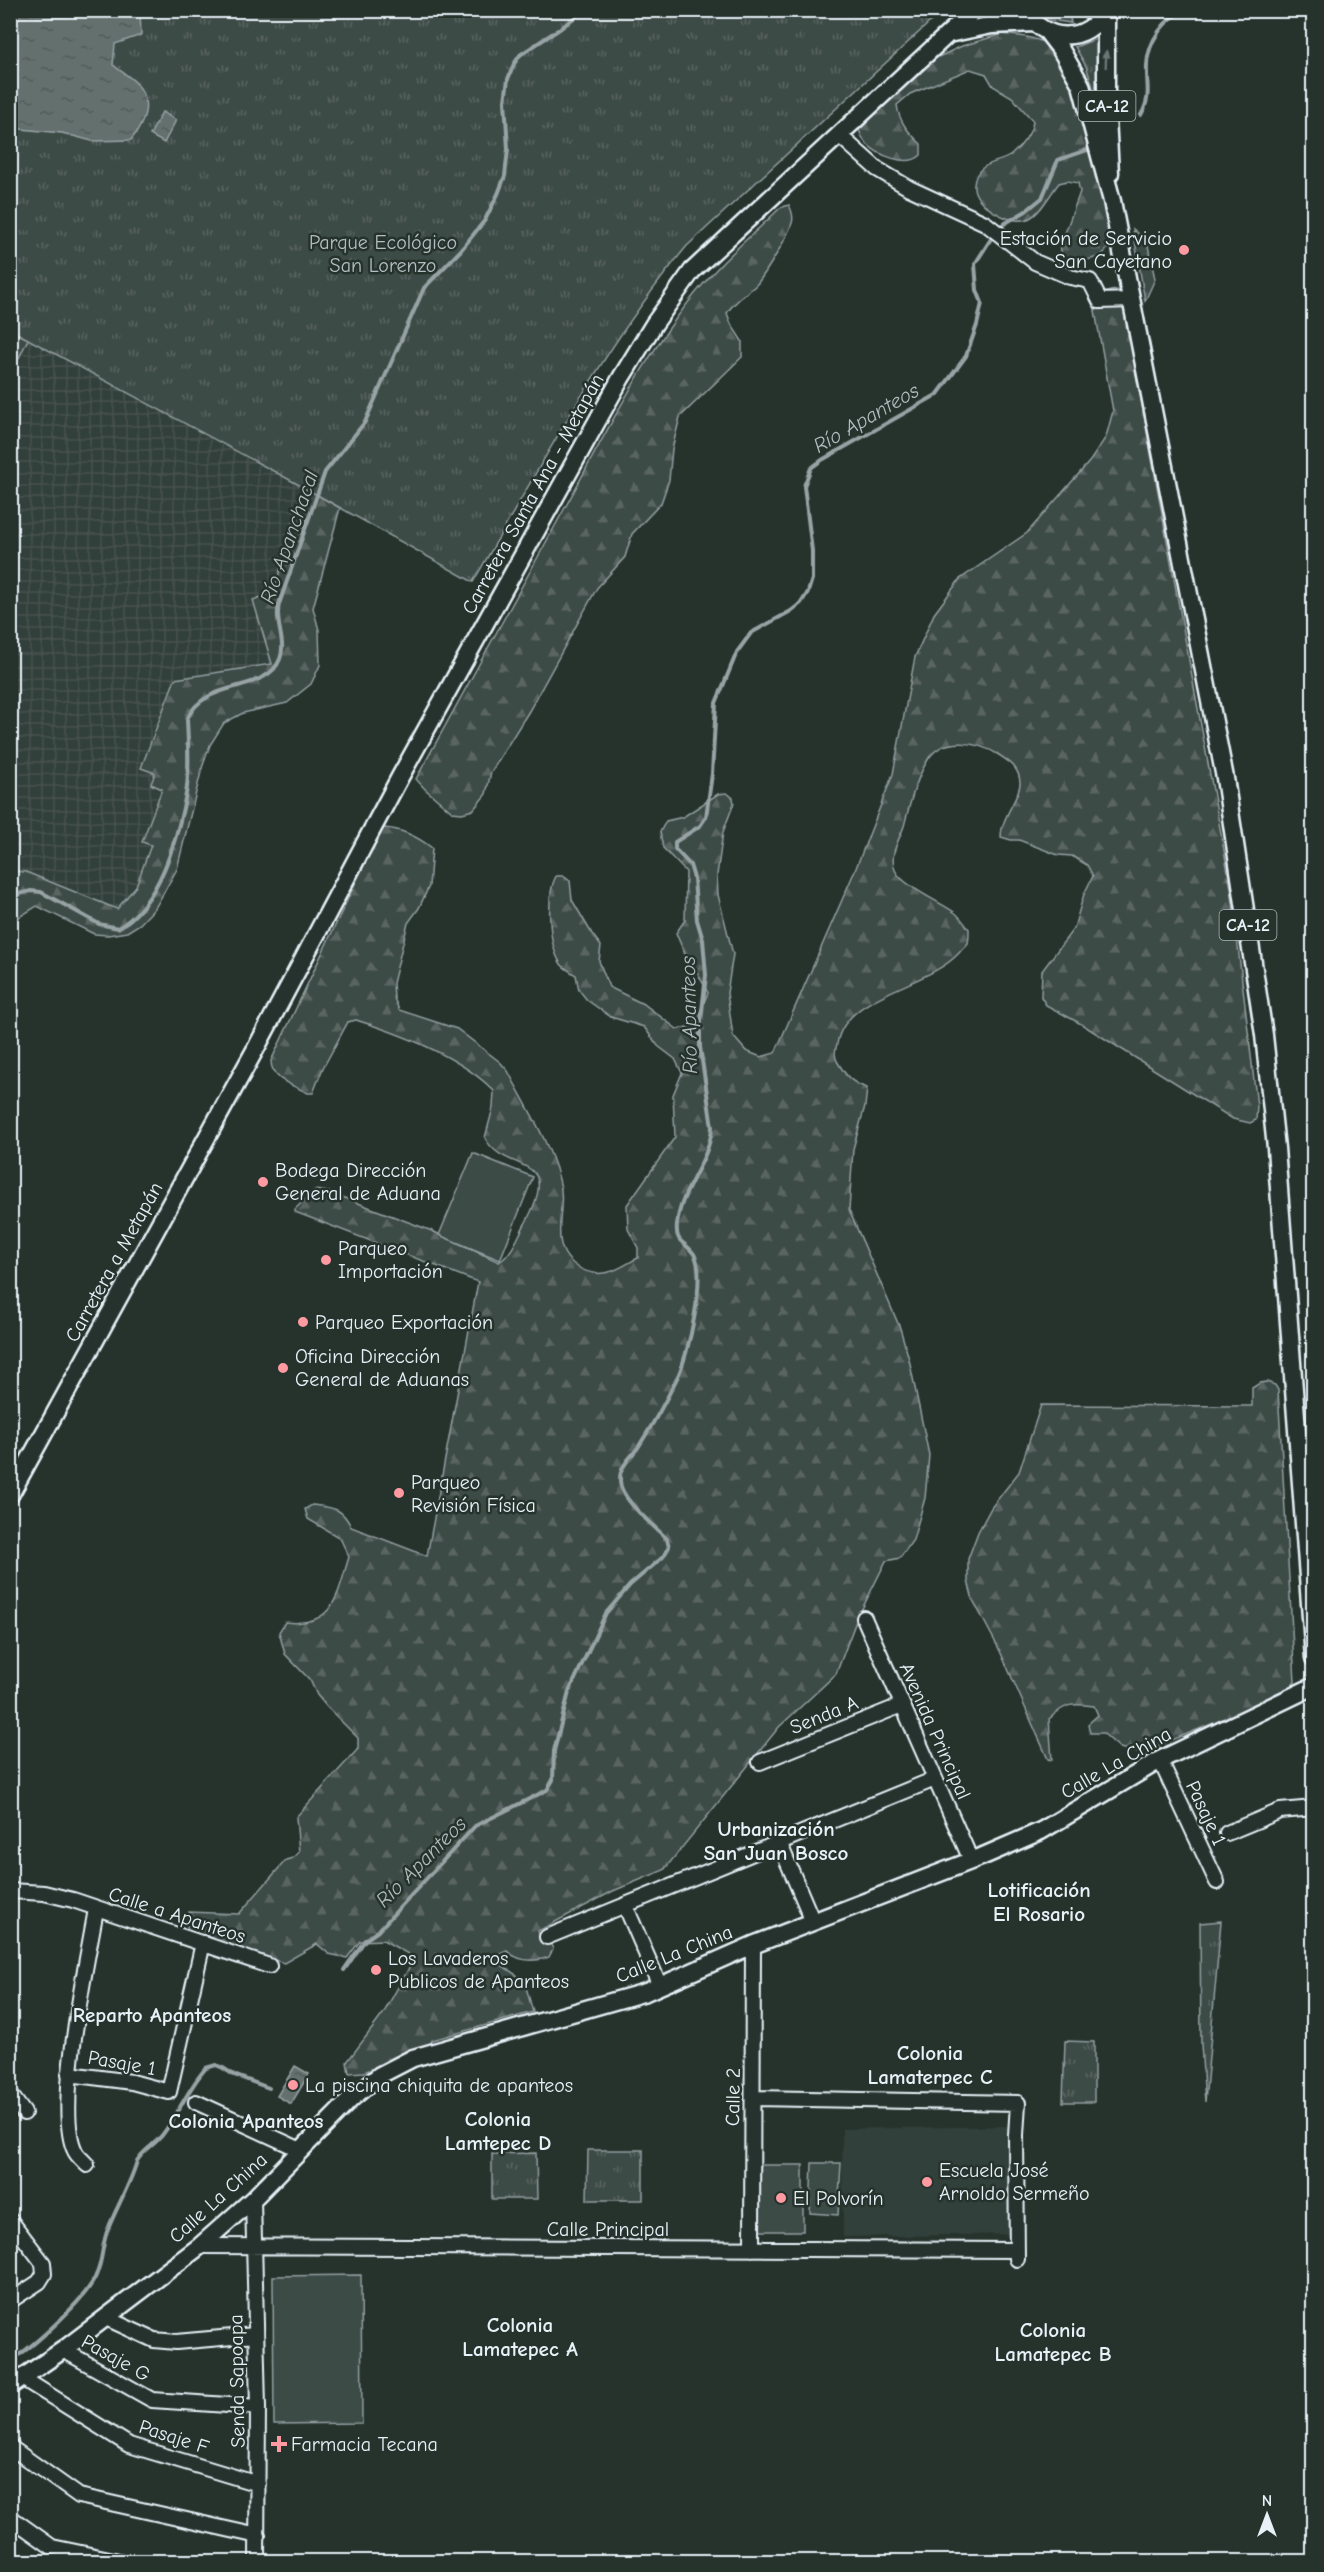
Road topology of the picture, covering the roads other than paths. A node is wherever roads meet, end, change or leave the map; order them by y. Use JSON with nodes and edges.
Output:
{"nodes":[{"id":1,"x":974,"y":10,"type":"edge"},
{"id":2,"x":1106,"y":10,"type":"edge"},
{"id":3,"x":1036,"y":22,"type":"edge"},
{"id":4,"x":947,"y":34,"type":"junction"},
{"id":5,"x":839,"y":135,"type":"junction"},
{"id":6,"x":1112,"y":201,"type":"junction"},
{"id":7,"x":1131,"y":300,"type":"junction"},
{"id":8,"x":255,"y":1050,"type":"joint"},
{"id":9,"x":10,"y":1495,"type":"edge"},
{"id":10,"x":864,"y":1618,"type":"dead end"},
{"id":11,"x":1314,"y":1658,"type":"edge"},
{"id":12,"x":1314,"y":1686,"type":"edge"},
{"id":13,"x":902,"y":1705,"type":"junction"},
{"id":14,"x":1160,"y":1760,"type":"junction"},
{"id":15,"x":760,"y":1762,"type":"dead end"},
{"id":16,"x":935,"y":1779,"type":"junction"},
{"id":17,"x":1314,"y":1808,"type":"edge"},
{"id":18,"x":1227,"y":1833,"type":"dead end"},
{"id":19,"x":779,"y":1842,"type":"junction"},
{"id":20,"x":971,"y":1860,"type":"junction"},
{"id":21,"x":1217,"y":1882,"type":"dead end"},
{"id":22,"x":10,"y":1891,"type":"edge"},
{"id":23,"x":625,"y":1905,"type":"junction"},
{"id":24,"x":96,"y":1909,"type":"junction"},
{"id":25,"x":813,"y":1922,"type":"junction"},
{"id":26,"x":547,"y":1937,"type":"dead end"},
{"id":27,"x":203,"y":1943,"type":"junction"},
{"id":28,"x":753,"y":1945,"type":"junction"},
{"id":29,"x":269,"y":1966,"type":"dead end"},
{"id":30,"x":660,"y":1986,"type":"junction"},
{"id":31,"x":69,"y":2074,"type":"junction"},
{"id":32,"x":10,"y":2094,"type":"edge"},
{"id":33,"x":753,"y":2098,"type":"junction"},
{"id":34,"x":196,"y":2102,"type":"dead end"},
{"id":35,"x":24,"y":2113,"type":"dead end"},
{"id":36,"x":301,"y":2150,"type":"junction"},
{"id":37,"x":87,"y":2165,"type":"dead end"},
{"id":38,"x":253,"y":2199,"type":"junction"},
{"id":39,"x":10,"y":2220,"type":"edge"},
{"id":40,"x":200,"y":2246,"type":"junction"},
{"id":41,"x":256,"y":2246,"type":"junction"},
{"id":42,"x":752,"y":2249,"type":"junction"},
{"id":43,"x":10,"y":2301,"type":"edge"},
{"id":44,"x":106,"y":2318,"type":"junction"},
{"id":45,"x":255,"y":2335,"type":"junction"},
{"id":46,"x":63,"y":2350,"type":"junction"},
{"id":47,"x":16,"y":2382,"type":"edge"},
{"id":48,"x":258,"y":2407,"type":"junction"},
{"id":49,"x":10,"y":2447,"type":"edge"},
{"id":50,"x":258,"y":2484,"type":"junction"},
{"id":51,"x":10,"y":2517,"type":"edge"},
{"id":52,"x":258,"y":2536,"type":"junction"},
{"id":53,"x":124,"y":2562,"type":"edge"},
{"id":54,"x":257,"y":2562,"type":"edge"}],
"edges":[{"from":1,"to":4,"type":"main road","name":"Carretera Santa Ana - Metapán"},
{"from":2,"to":3,"type":"main road"},
{"from":6,"to":2,"type":"main road","number":"CA-12","one_way":true},
{"from":3,"to":4,"type":"main road"},
{"from":3,"to":6,"type":"main road","number":"CA-12"},
{"from":4,"to":5,"type":"main road","name":"Carretera Santa Ana - Metapán"},
{"from":5,"to":7,"type":"street"},
{"from":5,"to":8,"type":"main road","name":"Carretera Santa Ana - Metapán"},
{"from":6,"to":7,"type":"main road","number":"CA-12"},
{"from":7,"to":11,"type":"main road","number":"CA-12"},
{"from":8,"to":9,"type":"main road","name":"Carretera a Metapán"},
{"from":10,"to":13,"type":"street","name":"Avenida Principal"},
{"from":12,"to":14,"type":"main road","name":"Calle La China"},
{"from":13,"to":15,"type":"street","name":"Senda A"},
{"from":13,"to":16,"type":"street","name":"Avenida Principal"},
{"from":14,"to":20,"type":"main road","name":"Calle La China"},
{"from":14,"to":21,"type":"street","name":"Pasaje 1"},
{"from":16,"to":19,"type":"street"},
{"from":16,"to":20,"type":"street","name":"Avenida Principal"},
{"from":17,"to":18,"type":"street"},
{"from":19,"to":23,"type":"street"},
{"from":19,"to":25,"type":"street"},
{"from":20,"to":25,"type":"main road","name":"Calle La China"},
{"from":22,"to":24,"type":"street","name":"Calle a Apanteos"},
{"from":23,"to":26,"type":"street"},
{"from":23,"to":30,"type":"street"},
{"from":24,"to":27,"type":"street","name":"Calle a Apanteos"},
{"from":24,"to":31,"type":"street"},
{"from":25,"to":28,"type":"main road","name":"Calle La China"},
{"from":27,"to":29,"type":"street","name":"Calle a Apanteos"},
{"from":27,"to":31,"type":"street","name":"Pasaje 1"},
{"from":28,"to":30,"type":"main road","name":"Calle La China"},
{"from":28,"to":33,"type":"street","name":"Calle 2"},
{"from":30,"to":36,"type":"main road","name":"Calle La China"},
{"from":31,"to":37,"type":"street"},
{"from":32,"to":35,"type":"street"},
{"from":33,"to":42,"type":"street","name":"Calle 2"},
{"from":33,"to":42,"type":"street","name":"Calle Principal"},
{"from":34,"to":36,"type":"street"},
{"from":36,"to":38,"type":"main road","name":"Calle La China"},
{"from":38,"to":40,"type":"main road","name":"Calle La China"},
{"from":38,"to":41,"type":"street","name":"Senda Sapoapa"},
{"from":39,"to":43,"type":"street"},
{"from":40,"to":41,"type":"street","name":"Calle Principal"},
{"from":40,"to":44,"type":"main road","name":"Calle La China"},
{"from":41,"to":42,"type":"street","name":"Calle Principal"},
{"from":41,"to":45,"type":"street","name":"Senda Sapoapa"},
{"from":44,"to":45,"type":"street"},
{"from":44,"to":46,"type":"main road","name":"Calle La China"},
{"from":45,"to":48,"type":"street","name":"Senda Sapoapa"},
{"from":46,"to":47,"type":"main road","name":"Calle La China"},
{"from":46,"to":48,"type":"street","name":"Pasaje G"},
{"from":47,"to":50,"type":"street","name":"Pasaje F"},
{"from":48,"to":50,"type":"street","name":"Senda Sapoapa"},
{"from":49,"to":52,"type":"street"},
{"from":50,"to":52,"type":"street","name":"Senda Sapoapa"},
{"from":51,"to":53,"type":"street"},
{"from":52,"to":54,"type":"street","name":"Senda Sapoapa"}]}
